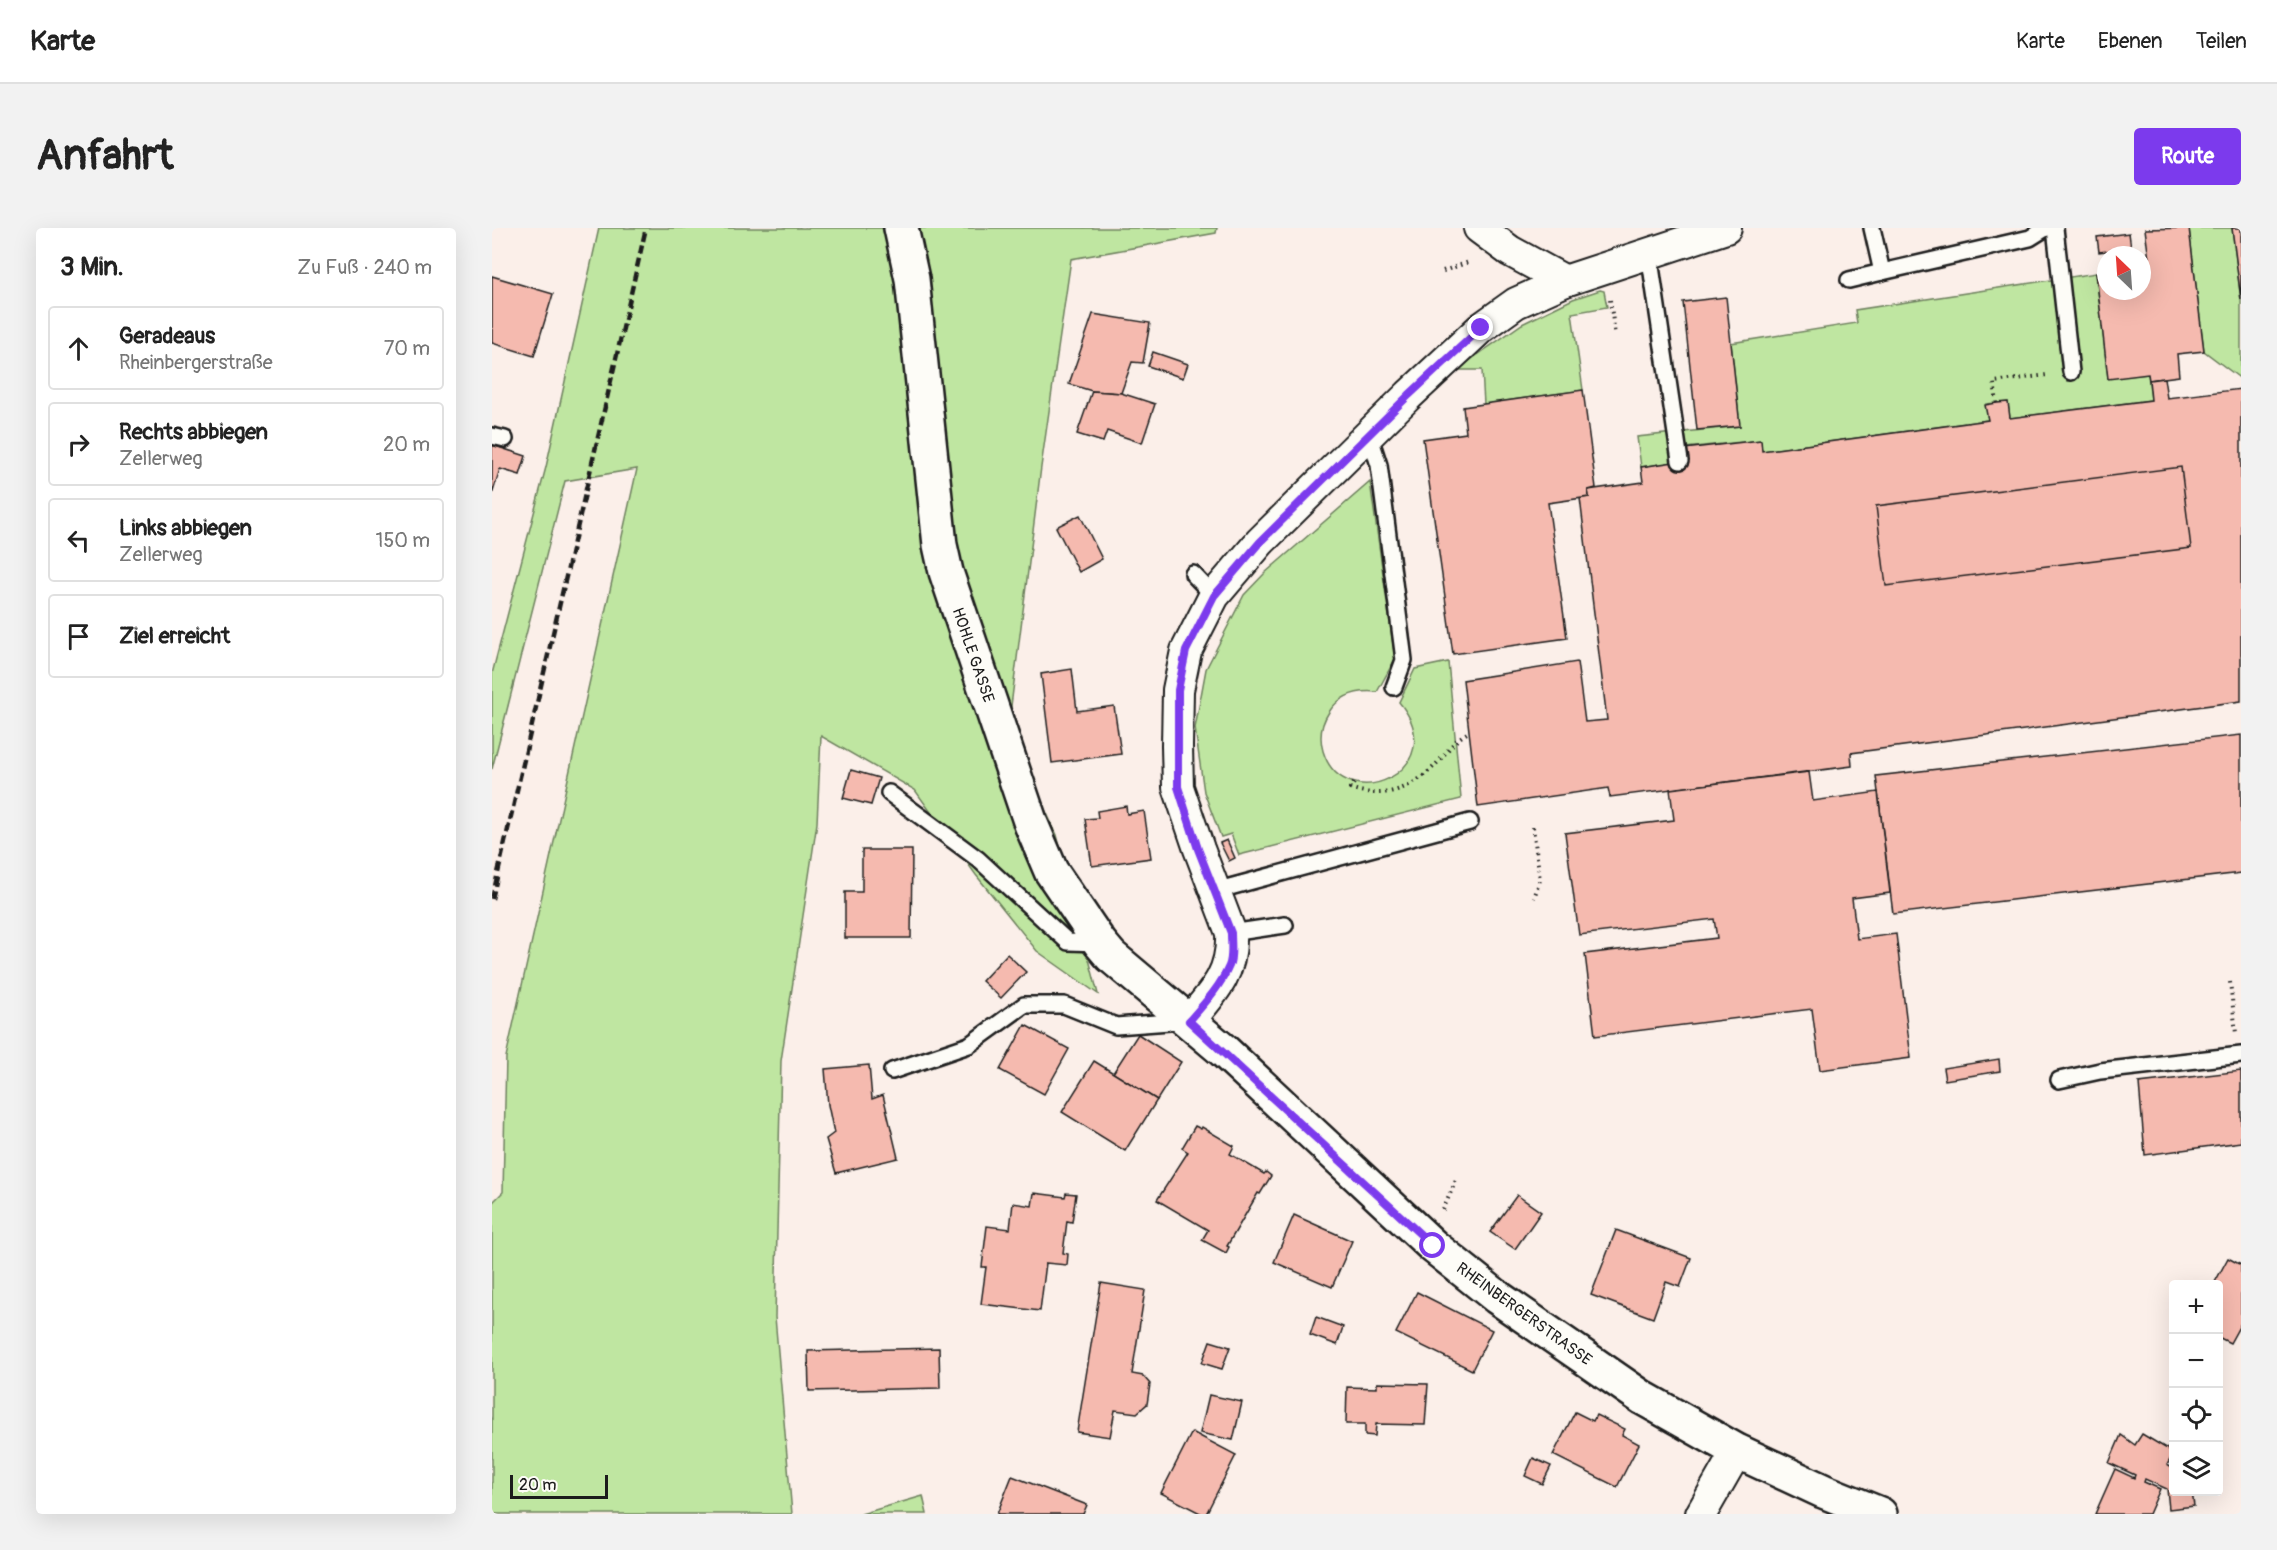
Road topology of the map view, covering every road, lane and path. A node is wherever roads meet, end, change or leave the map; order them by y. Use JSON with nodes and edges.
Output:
{"nodes":[{"id":1,"x":901,"y":228,"type":"edge"},
{"id":2,"x":1479,"y":228,"type":"edge"},
{"id":3,"x":1726,"y":228,"type":"edge"},
{"id":4,"x":1872,"y":228,"type":"edge"},
{"id":5,"x":2046,"y":228,"type":"edge"},
{"id":6,"x":2055,"y":228,"type":"edge"},
{"id":7,"x":1649,"y":253,"type":"junction"},
{"id":8,"x":1468,"y":261,"type":"dead end"},
{"id":9,"x":1443,"y":271,"type":"dead end"},
{"id":10,"x":1882,"y":272,"type":"junction"},
{"id":11,"x":1849,"y":280,"type":"dead end"},
{"id":12,"x":1565,"y":281,"type":"junction"},
{"id":13,"x":1611,"y":307,"type":"dead end"},
{"id":14,"x":1615,"y":334,"type":"dead end"},
{"id":15,"x":2072,"y":372,"type":"joint"},
{"id":16,"x":1997,"y":403,"type":"dead end"},
{"id":17,"x":1369,"y":434,"type":"junction"},
{"id":18,"x":1680,"y":461,"type":"dead end"},
{"id":19,"x":1193,"y":574,"type":"dead end"},
{"id":20,"x":1214,"y":596,"type":"junction"},
{"id":21,"x":1394,"y":687,"type":"dead end"},
{"id":22,"x":1469,"y":732,"type":"dead end"},
{"id":23,"x":1354,"y":783,"type":"dead end"},
{"id":24,"x":888,"y":793,"type":"dead end"},
{"id":25,"x":1470,"y":822,"type":"dead end"},
{"id":26,"x":1533,"y":827,"type":"dead end"},
{"id":27,"x":1215,"y":891,"type":"junction"},
{"id":28,"x":1534,"y":898,"type":"dead end"},
{"id":29,"x":1286,"y":925,"type":"dead end"},
{"id":30,"x":1231,"y":933,"type":"junction"},
{"id":31,"x":1100,"y":943,"type":"junction"},
{"id":32,"x":2230,"y":982,"type":"dead end"},
{"id":33,"x":1189,"y":1021,"type":"junction"},
{"id":34,"x":2240,"y":1055,"type":"edge"},
{"id":35,"x":892,"y":1071,"type":"dead end"},
{"id":36,"x":2059,"y":1080,"type":"dead end"},
{"id":37,"x":1737,"y":1451,"type":"junction"},
{"id":38,"x":1701,"y":1514,"type":"edge"},
{"id":39,"x":1880,"y":1514,"type":"edge"}],
"edges":[{"from":1,"to":31,"type":"street","name":"HOHLE GASSE"},
{"from":2,"to":12,"type":"street"},
{"from":3,"to":7,"type":"street"},
{"from":4,"to":10,"type":"lane"},
{"from":5,"to":10,"type":"lane"},
{"from":6,"to":15,"type":"lane"},
{"from":7,"to":12,"type":"street"},
{"from":7,"to":18,"type":"lane"},
{"from":8,"to":9,"type":"path"},
{"from":10,"to":11,"type":"lane"},
{"from":12,"to":17,"type":"street"},
{"from":13,"to":14,"type":"path"},
{"from":15,"to":16,"type":"path"},
{"from":17,"to":20,"type":"street"},
{"from":17,"to":21,"type":"lane"},
{"from":19,"to":20,"type":"lane"},
{"from":20,"to":27,"type":"street"},
{"from":22,"to":23,"type":"path"},
{"from":24,"to":31,"type":"lane"},
{"from":25,"to":27,"type":"lane"},
{"from":26,"to":28,"type":"path"},
{"from":27,"to":30,"type":"street"},
{"from":29,"to":30,"type":"lane"},
{"from":30,"to":33,"type":"street"},
{"from":31,"to":33,"type":"street","name":"HOHLE GASSE"},
{"from":32,"to":34,"type":"path"},
{"from":33,"to":35,"type":"lane"},
{"from":33,"to":37,"type":"street","name":"RHEINBERGERSTRASSE"},
{"from":34,"to":36,"type":"lane"},
{"from":37,"to":38,"type":"street"},
{"from":37,"to":39,"type":"street","name":"RHEINBERGERSTRASSE"}]}
